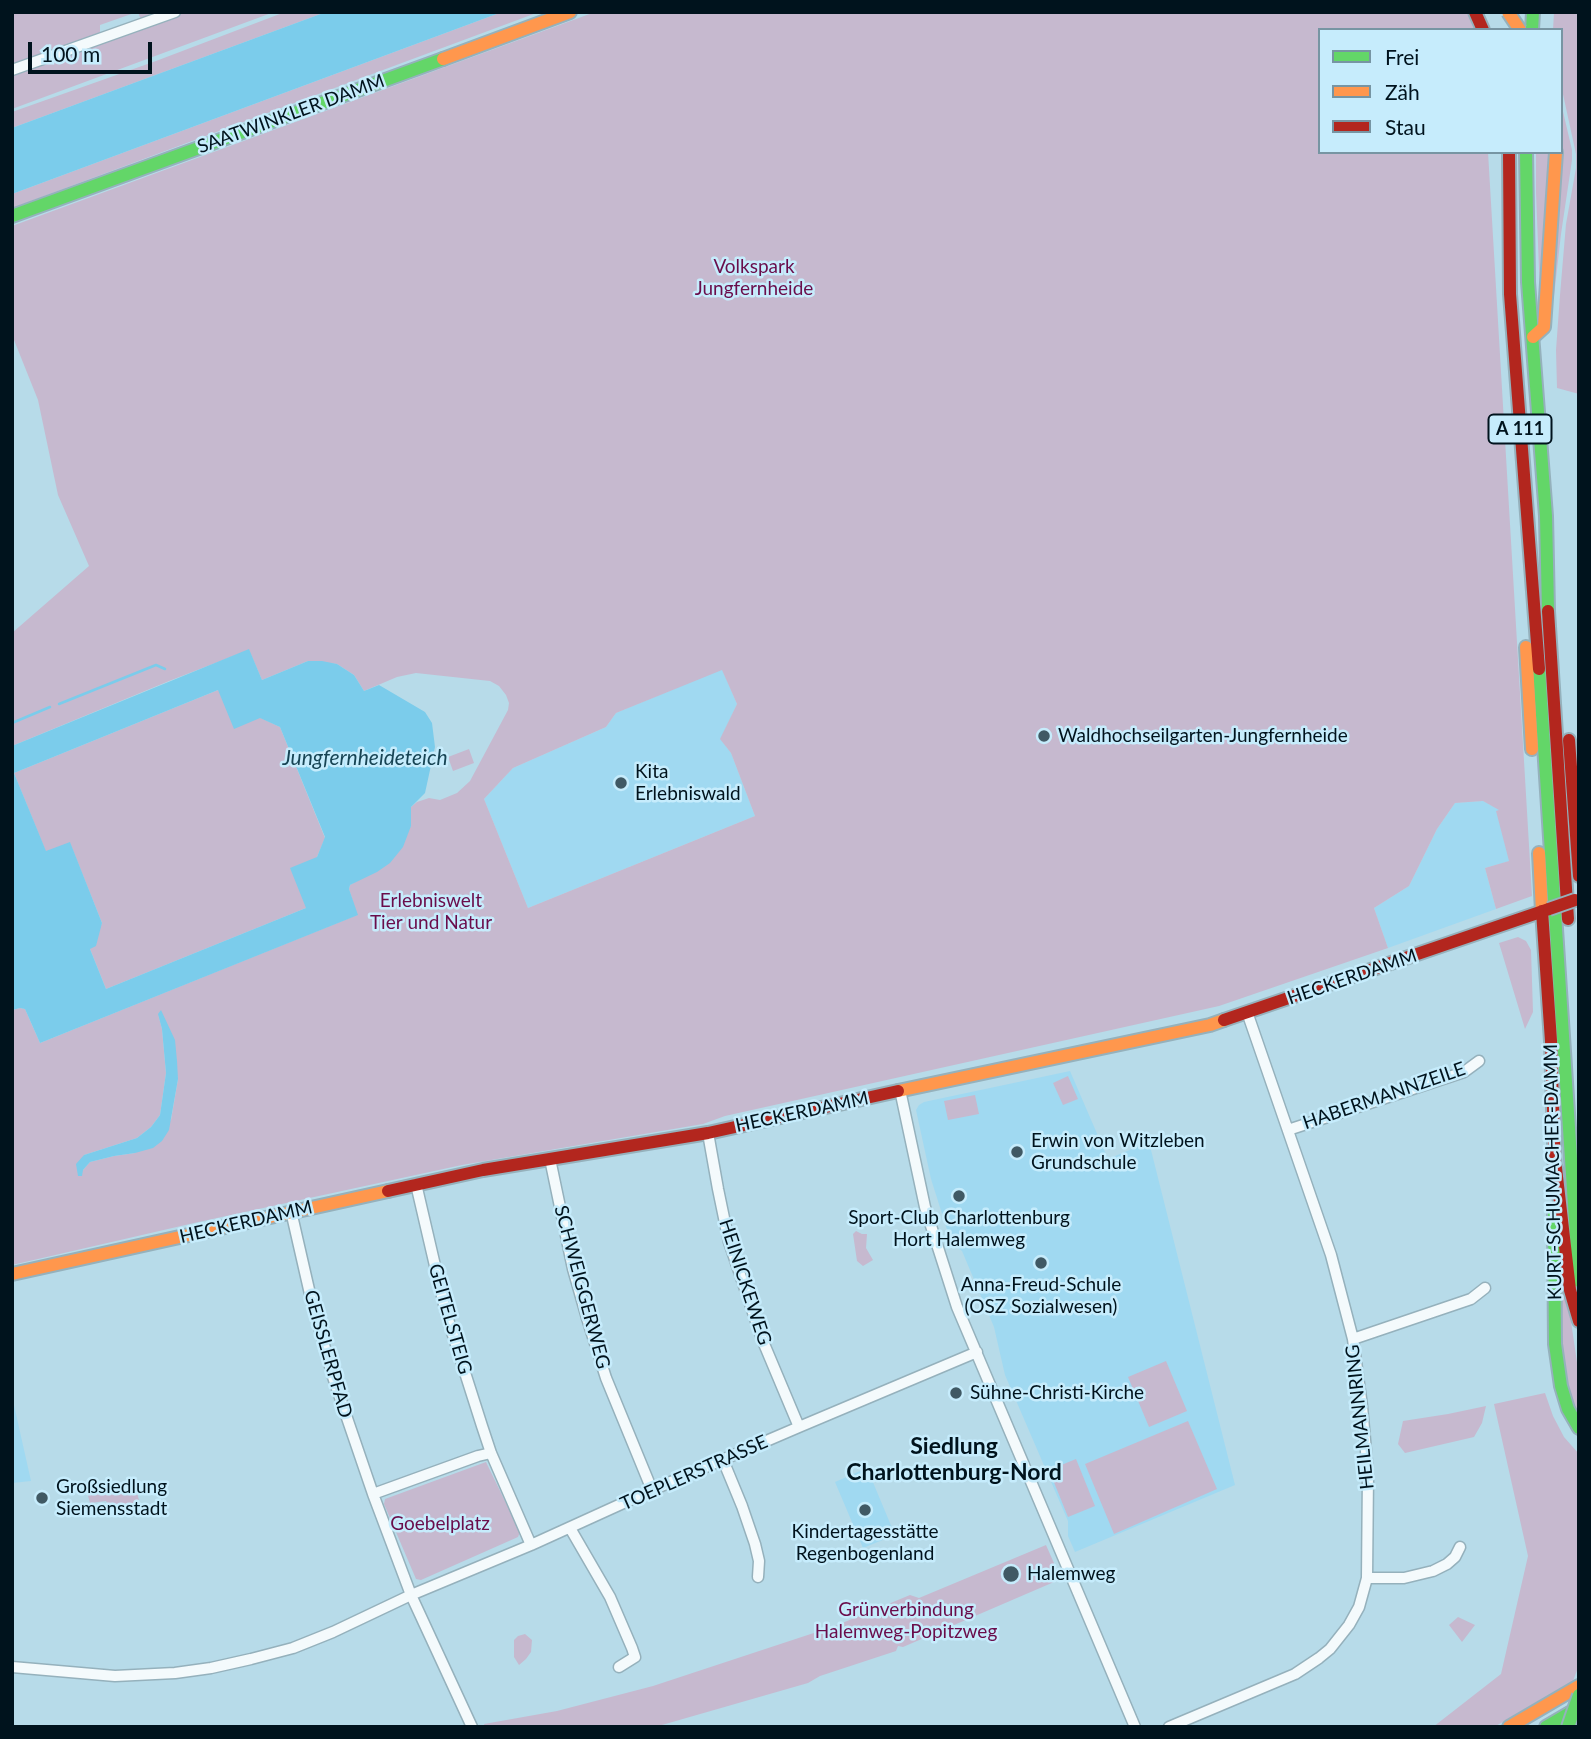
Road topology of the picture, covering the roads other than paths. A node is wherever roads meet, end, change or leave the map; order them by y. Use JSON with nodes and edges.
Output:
{"nodes":[{"id":1,"x":174,"y":12,"type":"edge"},
{"id":2,"x":570,"y":12,"type":"edge"},
{"id":3,"x":1475,"y":12,"type":"edge"},
{"id":4,"x":1508,"y":12,"type":"edge"},
{"id":5,"x":1482,"y":28,"type":"edge"},
{"id":6,"x":1516,"y":28,"type":"edge"},
{"id":7,"x":12,"y":70,"type":"edge"},
{"id":8,"x":1496,"y":154,"type":"edge"},
{"id":9,"x":1509,"y":154,"type":"edge"},
{"id":10,"x":1526,"y":154,"type":"edge"},
{"id":11,"x":1556,"y":156,"type":"edge"},
{"id":12,"x":12,"y":216,"type":"edge"},
{"id":13,"x":1510,"y":294,"type":"junction"},
{"id":14,"x":1534,"y":337,"type":"junction"},
{"id":15,"x":1531,"y":564,"type":"junction"},
{"id":16,"x":1548,"y":586,"type":"junction"},
{"id":17,"x":1579,"y":876,"type":"edge"},
{"id":18,"x":1577,"y":900,"type":"edge"},
{"id":19,"x":1545,"y":910,"type":"junction"},
{"id":20,"x":1247,"y":1012,"type":"junction"},
{"id":21,"x":1479,"y":1061,"type":"dead end"},
{"id":22,"x":1579,"y":1087,"type":"edge"},
{"id":23,"x":900,"y":1090,"type":"junction"},
{"id":24,"x":1288,"y":1130,"type":"junction"},
{"id":25,"x":708,"y":1133,"type":"junction"},
{"id":26,"x":550,"y":1159,"type":"junction"},
{"id":27,"x":1556,"y":1168,"type":"junction"},
{"id":28,"x":416,"y":1184,"type":"junction"},
{"id":29,"x":291,"y":1212,"type":"junction"},
{"id":30,"x":12,"y":1274,"type":"edge"},
{"id":31,"x":1579,"y":1281,"type":"edge"},
{"id":32,"x":1485,"y":1288,"type":"dead end"},
{"id":33,"x":1579,"y":1321,"type":"edge"},
{"id":34,"x":1353,"y":1339,"type":"junction"},
{"id":35,"x":977,"y":1352,"type":"junction"},
{"id":36,"x":799,"y":1427,"type":"junction"},
{"id":37,"x":1579,"y":1428,"type":"edge"},
{"id":38,"x":491,"y":1452,"type":"junction"},
{"id":39,"x":723,"y":1460,"type":"junction"},
{"id":40,"x":652,"y":1490,"type":"junction"},
{"id":41,"x":373,"y":1494,"type":"junction"},
{"id":42,"x":570,"y":1528,"type":"junction"},
{"id":43,"x":531,"y":1545,"type":"junction"},
{"id":44,"x":1461,"y":1547,"type":"dead end"},
{"id":45,"x":758,"y":1577,"type":"dead end"},
{"id":46,"x":1367,"y":1578,"type":"junction"},
{"id":47,"x":411,"y":1595,"type":"junction"},
{"id":48,"x":12,"y":1667,"type":"edge"},
{"id":49,"x":619,"y":1667,"type":"dead end"},
{"id":50,"x":1579,"y":1686,"type":"edge"},
{"id":51,"x":1579,"y":1695,"type":"edge"},
{"id":52,"x":1579,"y":1708,"type":"edge"},
{"id":53,"x":472,"y":1727,"type":"edge"},
{"id":54,"x":1135,"y":1727,"type":"edge"},
{"id":55,"x":1169,"y":1727,"type":"edge"},
{"id":56,"x":1510,"y":1727,"type":"edge"},
{"id":57,"x":1546,"y":1727,"type":"edge"},
{"id":58,"x":1567,"y":1727,"type":"edge"}],
"edges":[{"from":1,"to":7,"type":"street"},
{"from":2,"to":12,"type":"main road","name":"SAATWINKLER DAMM"},
{"from":3,"to":5,"type":"main road"},
{"from":4,"to":6,"type":"main road","bridge":true},
{"from":8,"to":13,"type":"main road"},
{"from":9,"to":13,"type":"main road","number":"A 111"},
{"from":10,"to":14,"type":"main road","number":"A 111"},
{"from":11,"to":14,"type":"main road"},
{"from":13,"to":15,"type":"main road","number":"A 111"},
{"from":14,"to":16,"type":"main road","number":"A 111"},
{"from":15,"to":19,"type":"main road","name":"KURT-SCHUMACHER-DAMM"},
{"from":15,"to":31,"type":"main road","number":"A 111"},
{"from":16,"to":17,"type":"main road"},
{"from":16,"to":22,"type":"main road","number":"A 111"},
{"from":18,"to":19,"type":"main road","name":"HECKERDAMM","bridge":true},
{"from":19,"to":20,"type":"main road","name":"HECKERDAMM"},
{"from":19,"to":27,"type":"main road","name":"KURT-SCHUMACHER-DAMM"},
{"from":20,"to":23,"type":"main road","name":"HECKERDAMM"},
{"from":20,"to":24,"type":"street","name":"HEILMANNRING"},
{"from":21,"to":24,"type":"street","name":"HABERMANNZEILE"},
{"from":23,"to":25,"type":"main road","name":"HECKERDAMM"},
{"from":23,"to":35,"type":"street"},
{"from":24,"to":34,"type":"street","name":"HEILMANNRING"},
{"from":25,"to":26,"type":"main road","name":"HECKERDAMM"},
{"from":25,"to":36,"type":"street","name":"HEINICKEWEG"},
{"from":26,"to":28,"type":"main road","name":"HECKERDAMM"},
{"from":26,"to":40,"type":"street","name":"SCHWEIGGERWEG"},
{"from":27,"to":33,"type":"main road"},
{"from":27,"to":37,"type":"main road","name":"KURT-SCHUMACHER-DAMM"},
{"from":28,"to":29,"type":"main road","name":"HECKERDAMM"},
{"from":28,"to":38,"type":"street","name":"GEITELSTEIG"},
{"from":29,"to":30,"type":"main road","name":"HECKERDAMM"},
{"from":29,"to":41,"type":"street","name":"GEISSLERPFAD"},
{"from":32,"to":34,"type":"street"},
{"from":34,"to":46,"type":"street","name":"HEILMANNRING"},
{"from":35,"to":36,"type":"street","name":"TOEPLERSTRASSE"},
{"from":35,"to":54,"type":"street"},
{"from":36,"to":39,"type":"street","name":"TOEPLERSTRASSE"},
{"from":38,"to":41,"type":"street"},
{"from":38,"to":43,"type":"street"},
{"from":39,"to":40,"type":"street","name":"TOEPLERSTRASSE"},
{"from":39,"to":45,"type":"street"},
{"from":40,"to":42,"type":"street","name":"TOEPLERSTRASSE"},
{"from":41,"to":47,"type":"street"},
{"from":42,"to":43,"type":"street","name":"TOEPLERSTRASSE"},
{"from":42,"to":49,"type":"street"},
{"from":43,"to":47,"type":"street","name":"TOEPLERSTRASSE"},
{"from":44,"to":46,"type":"street"},
{"from":46,"to":55,"type":"street","name":"HEILMANNRING"},
{"from":47,"to":48,"type":"street","name":"TOEPLERSTRASSE"},
{"from":47,"to":53,"type":"street"},
{"from":50,"to":56,"type":"main road"},
{"from":51,"to":58,"type":"main road","bridge":true},
{"from":52,"to":57,"type":"main road"}]}
